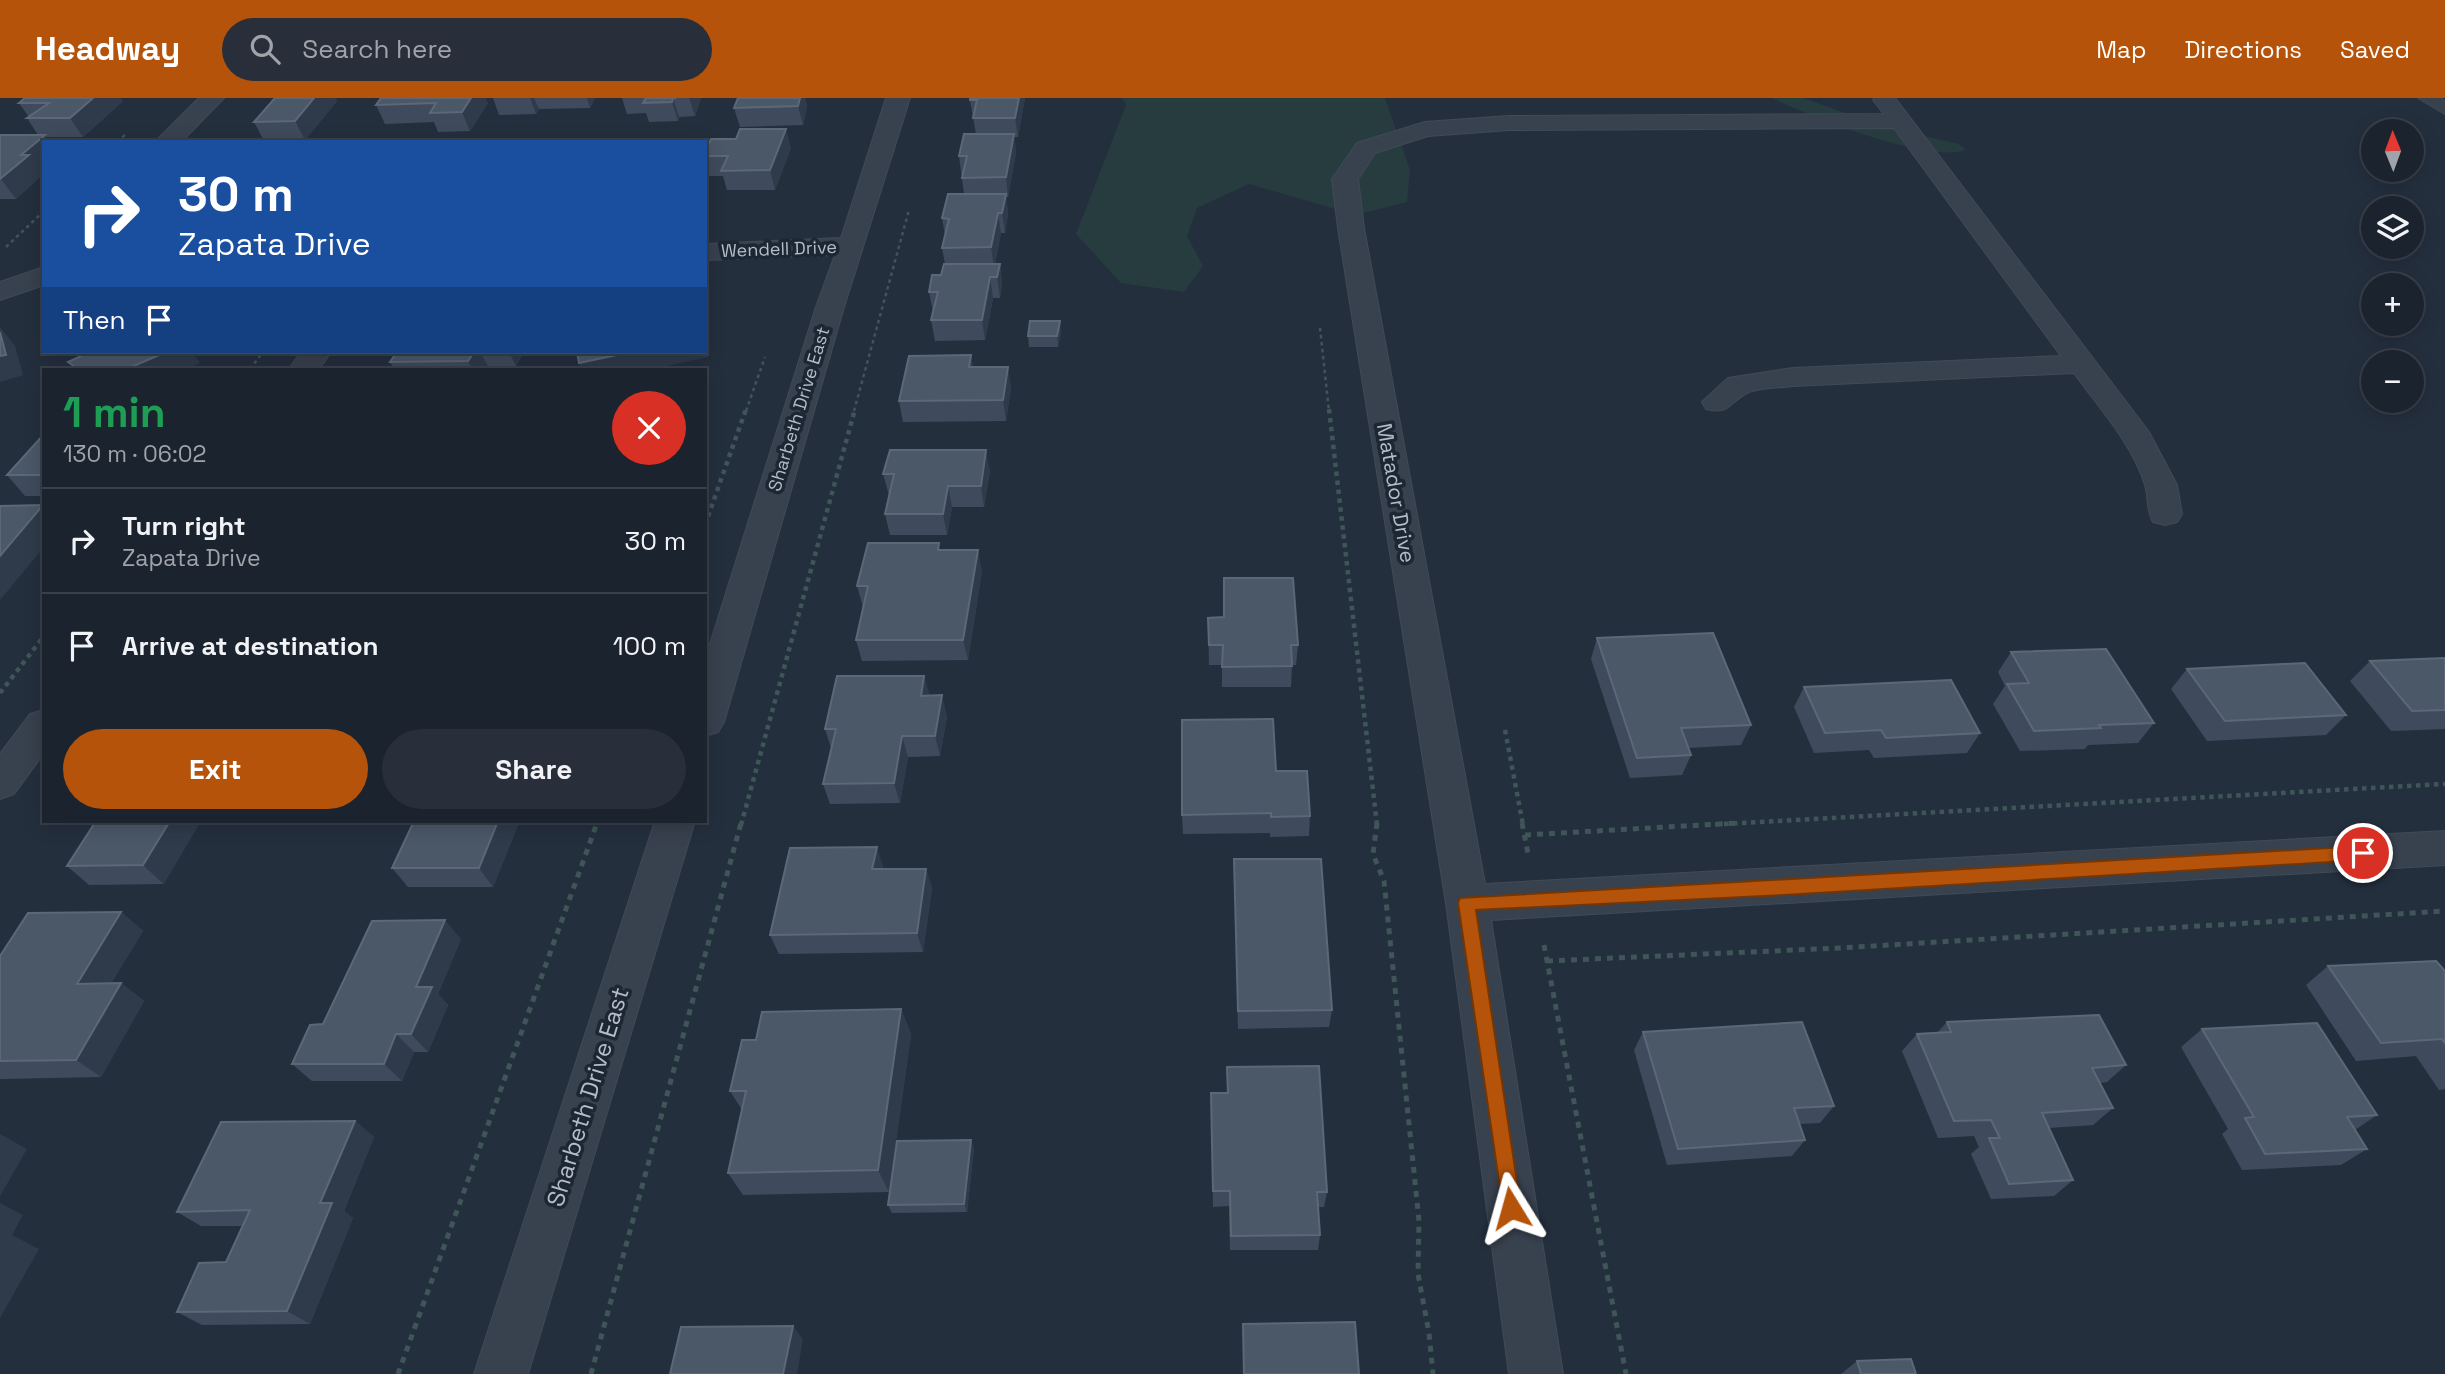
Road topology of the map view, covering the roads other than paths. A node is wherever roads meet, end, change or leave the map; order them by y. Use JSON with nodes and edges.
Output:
{"nodes":[{"id":1,"x":212,"y":98,"type":"edge"},
{"id":2,"x":898,"y":98,"type":"edge"},
{"id":3,"x":2427,"y":98,"type":"edge"},
{"id":4,"x":2445,"y":109,"type":"edge"},
{"id":5,"x":1892,"y":110,"type":"edge"},
{"id":6,"x":169,"y":140,"type":"edge"},
{"id":7,"x":852,"y":246,"type":"junction"},
{"id":8,"x":707,"y":252,"type":"edge"},
{"id":9,"x":42,"y":276,"type":"edge"},
{"id":10,"x":0,"y":292,"type":"edge"},
{"id":11,"x":2082,"y":365,"type":"junction"},
{"id":12,"x":1717,"y":402,"type":"dead end"},
{"id":13,"x":2165,"y":514,"type":"dead end"},
{"id":14,"x":707,"y":715,"type":"edge"},
{"id":15,"x":42,"y":727,"type":"edge"},
{"id":16,"x":0,"y":783,"type":"edge"},
{"id":17,"x":674,"y":823,"type":"edge"},
{"id":18,"x":2445,"y":849,"type":"edge"},
{"id":19,"x":1466,"y":903,"type":"junction"},
{"id":20,"x":501,"y":1374,"type":"edge"},
{"id":21,"x":1535,"y":1374,"type":"edge"}],
"edges":[{"from":1,"to":6,"type":"street"},
{"from":2,"to":7,"type":"street","name":"Sharbeth Drive East"},
{"from":3,"to":4,"type":"lane"},
{"from":5,"to":11,"type":"street"},
{"from":5,"to":19,"type":"street","name":"Matador Drive"},
{"from":7,"to":8,"type":"street","name":"Wendell Drive"},
{"from":7,"to":14,"type":"street","name":"Sharbeth Drive East"},
{"from":9,"to":10,"type":"street"},
{"from":11,"to":12,"type":"street"},
{"from":11,"to":13,"type":"street"},
{"from":15,"to":16,"type":"street"},
{"from":17,"to":20,"type":"street","name":"Sharbeth Drive East"},
{"from":18,"to":19,"type":"street"},
{"from":19,"to":21,"type":"street","name":"Matador Drive"}]}
